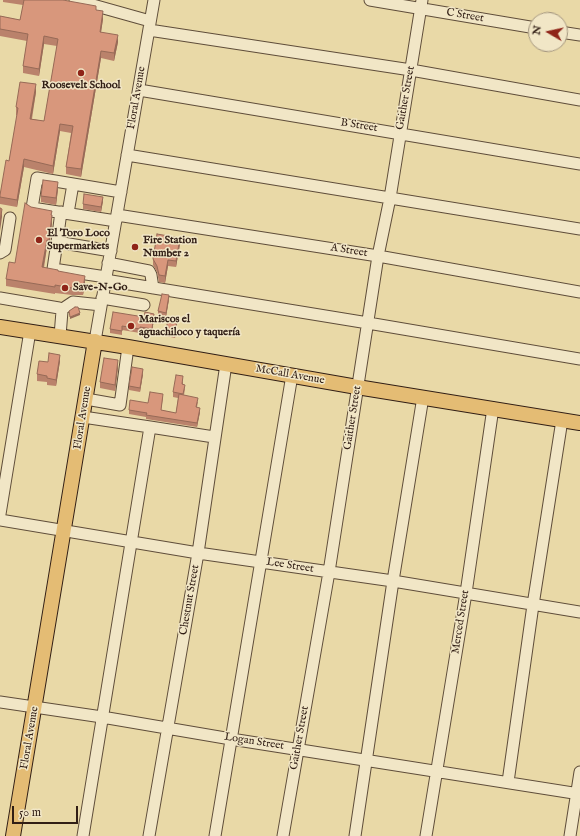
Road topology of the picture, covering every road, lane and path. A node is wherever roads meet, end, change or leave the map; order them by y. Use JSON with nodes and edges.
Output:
{"nodes":[{"id":1,"x":75,"y":0,"type":"edge"},
{"id":2,"x":154,"y":0,"type":"edge"},
{"id":3,"x":370,"y":0,"type":"edge"},
{"id":4,"x":421,"y":4,"type":"edge"},
{"id":5,"x":150,"y":25,"type":"junction"},
{"id":6,"x":528,"y":26,"type":"edge"},
{"id":7,"x":568,"y":33,"type":"edge"},
{"id":8,"x":580,"y":35,"type":"edge"},
{"id":9,"x":411,"y":70,"type":"junction"},
{"id":10,"x":139,"y":90,"type":"junction"},
{"id":11,"x":580,"y":100,"type":"edge"},
{"id":12,"x":400,"y":133,"type":"junction"},
{"id":13,"x":127,"y":155,"type":"junction"},
{"id":14,"x":580,"y":164,"type":"edge"},
{"id":15,"x":73,"y":184,"type":"junction"},
{"id":16,"x":121,"y":192,"type":"junction"},
{"id":17,"x":390,"y":198,"type":"junction"},
{"id":18,"x":65,"y":213,"type":"junction"},
{"id":19,"x":10,"y":218,"type":"dead end"},
{"id":20,"x":116,"y":218,"type":"junction"},
{"id":21,"x":580,"y":229,"type":"edge"},
{"id":22,"x":57,"y":242,"type":"junction"},
{"id":23,"x":110,"y":251,"type":"junction"},
{"id":24,"x":0,"y":253,"type":"edge"},
{"id":25,"x":378,"y":256,"type":"junction"},
{"id":26,"x":108,"y":264,"type":"junction"},
{"id":27,"x":106,"y":278,"type":"junction"},
{"id":28,"x":153,"y":288,"type":"junction"},
{"id":29,"x":580,"y":292,"type":"edge"},
{"id":30,"x":3,"y":299,"type":"edge"},
{"id":31,"x":102,"y":302,"type":"junction"},
{"id":32,"x":144,"y":305,"type":"dead end"},
{"id":33,"x":61,"y":310,"type":"junction"},
{"id":34,"x":368,"y":322,"type":"junction"},
{"id":35,"x":0,"y":327,"type":"edge"},
{"id":36,"x":30,"y":331,"type":"junction"},
{"id":37,"x":60,"y":336,"type":"junction"},
{"id":38,"x":95,"y":341,"type":"junction"},
{"id":39,"x":128,"y":347,"type":"junction"},
{"id":40,"x":580,"y":359,"type":"edge"},
{"id":41,"x":226,"y":364,"type":"junction"},
{"id":42,"x":292,"y":375,"type":"junction"},
{"id":43,"x":357,"y":388,"type":"junction"},
{"id":44,"x":423,"y":397,"type":"junction"},
{"id":45,"x":86,"y":399,"type":"junction"},
{"id":46,"x":493,"y":408,"type":"junction"},
{"id":47,"x":83,"y":417,"type":"junction"},
{"id":48,"x":562,"y":420,"type":"junction"},
{"id":49,"x":580,"y":423,"type":"edge"},
{"id":50,"x":150,"y":427,"type":"junction"},
{"id":51,"x":214,"y":437,"type":"junction"},
{"id":52,"x":0,"y":514,"type":"edge"},
{"id":53,"x":0,"y":520,"type":"edge"},
{"id":54,"x":64,"y":532,"type":"junction"},
{"id":55,"x":130,"y":541,"type":"junction"},
{"id":56,"x":198,"y":553,"type":"junction"},
{"id":57,"x":260,"y":561,"type":"junction"},
{"id":58,"x":328,"y":572,"type":"junction"},
{"id":59,"x":393,"y":581,"type":"junction"},
{"id":60,"x":466,"y":593,"type":"junction"},
{"id":61,"x":533,"y":605,"type":"junction"},
{"id":62,"x":580,"y":612,"type":"edge"},
{"id":63,"x":0,"y":702,"type":"edge"},
{"id":64,"x":35,"y":707,"type":"junction"},
{"id":65,"x":102,"y":717,"type":"junction"},
{"id":66,"x":167,"y":728,"type":"junction"},
{"id":67,"x":231,"y":739,"type":"junction"},
{"id":68,"x":298,"y":749,"type":"junction"},
{"id":69,"x":366,"y":760,"type":"junction"},
{"id":70,"x":436,"y":771,"type":"junction"},
{"id":71,"x":580,"y":772,"type":"edge"},
{"id":72,"x":508,"y":782,"type":"junction"},
{"id":73,"x":578,"y":793,"type":"edge"},
{"id":74,"x":13,"y":836,"type":"edge"},
{"id":75,"x":83,"y":836,"type":"edge"},
{"id":76,"x":149,"y":836,"type":"edge"},
{"id":77,"x":215,"y":836,"type":"edge"},
{"id":78,"x":283,"y":836,"type":"edge"},
{"id":79,"x":355,"y":836,"type":"edge"},
{"id":80,"x":426,"y":836,"type":"edge"},
{"id":81,"x":570,"y":836,"type":"edge"}],
"edges":[{"from":1,"to":5,"type":"street"},
{"from":2,"to":5,"type":"street","name":"Floral Avenue"},
{"from":3,"to":4,"type":"street","name":"C Street"},
{"from":4,"to":6,"type":"street","name":"C Street"},
{"from":4,"to":9,"type":"street","name":"Gaither Street"},
{"from":5,"to":9,"type":"street"},
{"from":5,"to":10,"type":"street","name":"Floral Avenue"},
{"from":7,"to":8,"type":"street"},
{"from":9,"to":11,"type":"street"},
{"from":9,"to":12,"type":"street","name":"Gaither Street"},
{"from":10,"to":12,"type":"street","name":"B Street"},
{"from":10,"to":13,"type":"street","name":"Floral Avenue"},
{"from":12,"to":14,"type":"street","name":"B Street"},
{"from":12,"to":17,"type":"street","name":"Gaither Street"},
{"from":13,"to":16,"type":"street","name":"Floral Avenue"},
{"from":13,"to":17,"type":"street"},
{"from":15,"to":16,"type":"street"},
{"from":15,"to":18,"type":"street"},
{"from":15,"to":18,"type":"street","name":"A Street"},
{"from":16,"to":20,"type":"street","name":"Floral Avenue"},
{"from":17,"to":21,"type":"street"},
{"from":17,"to":25,"type":"street","name":"Gaither Street"},
{"from":18,"to":20,"type":"street","name":"A Street"},
{"from":18,"to":22,"type":"street"},
{"from":19,"to":24,"type":"street"},
{"from":20,"to":23,"type":"street","name":"Floral Avenue"},
{"from":20,"to":25,"type":"street","name":"A Street"},
{"from":22,"to":23,"type":"street"},
{"from":22,"to":27,"type":"street"},
{"from":23,"to":26,"type":"street","name":"Floral Avenue"},
{"from":25,"to":29,"type":"street","name":"A Street"},
{"from":25,"to":34,"type":"street","name":"Gaither Street"},
{"from":26,"to":27,"type":"street","name":"Floral Avenue"},
{"from":26,"to":28,"type":"street"},
{"from":27,"to":28,"type":"street"},
{"from":27,"to":31,"type":"street","name":"Floral Avenue"},
{"from":28,"to":34,"type":"street"},
{"from":30,"to":33,"type":"street"},
{"from":31,"to":32,"type":"street"},
{"from":31,"to":33,"type":"street"},
{"from":31,"to":38,"type":"street","name":"Floral Avenue"},
{"from":33,"to":37,"type":"street"},
{"from":34,"to":40,"type":"street"},
{"from":34,"to":43,"type":"street","name":"Gaither Street"},
{"from":35,"to":36,"type":"main road","name":"McCall Avenue"},
{"from":36,"to":37,"type":"main road","name":"McCall Avenue"},
{"from":36,"to":52,"type":"street"},
{"from":37,"to":38,"type":"main road","name":"McCall Avenue"},
{"from":38,"to":39,"type":"main road","name":"McCall Avenue"},
{"from":38,"to":45,"type":"main road","name":"Floral Avenue"},
{"from":39,"to":41,"type":"main road","name":"McCall Avenue"},
{"from":39,"to":45,"type":"street"},
{"from":41,"to":42,"type":"main road","name":"McCall Avenue"},
{"from":41,"to":51,"type":"street","name":"Chestnut Street"},
{"from":42,"to":43,"type":"main road","name":"McCall Avenue"},
{"from":42,"to":57,"type":"street"},
{"from":43,"to":44,"type":"main road","name":"McCall Avenue"},
{"from":43,"to":58,"type":"street","name":"Gaither Street"},
{"from":44,"to":46,"type":"main road","name":"McCall Avenue"},
{"from":44,"to":59,"type":"street"},
{"from":45,"to":47,"type":"main road","name":"Floral Avenue"},
{"from":46,"to":48,"type":"main road","name":"McCall Avenue"},
{"from":46,"to":60,"type":"street","name":"Merced Street"},
{"from":47,"to":50,"type":"street"},
{"from":47,"to":54,"type":"main road","name":"Floral Avenue"},
{"from":48,"to":49,"type":"main road","name":"McCall Avenue"},
{"from":48,"to":61,"type":"street"},
{"from":50,"to":51,"type":"street"},
{"from":50,"to":55,"type":"street"},
{"from":51,"to":56,"type":"street","name":"Chestnut Street"},
{"from":53,"to":54,"type":"street","name":"Lee Street"},
{"from":54,"to":55,"type":"street","name":"Lee Street"},
{"from":54,"to":64,"type":"main road","name":"Floral Avenue"},
{"from":55,"to":56,"type":"street","name":"Lee Street"},
{"from":55,"to":65,"type":"street"},
{"from":56,"to":57,"type":"street","name":"Lee Street"},
{"from":56,"to":66,"type":"street","name":"Chestnut Street"},
{"from":57,"to":58,"type":"street","name":"Lee Street"},
{"from":57,"to":67,"type":"street"},
{"from":58,"to":59,"type":"street","name":"Lee Street"},
{"from":58,"to":68,"type":"street","name":"Gaither Street"},
{"from":59,"to":60,"type":"street","name":"Lee Street"},
{"from":59,"to":69,"type":"street"},
{"from":60,"to":61,"type":"street","name":"Lee Street"},
{"from":60,"to":70,"type":"street","name":"Merced Street"},
{"from":61,"to":62,"type":"street","name":"Lee Street"},
{"from":61,"to":72,"type":"street"},
{"from":63,"to":64,"type":"street","name":"Logan Street"},
{"from":64,"to":65,"type":"street","name":"Logan Street"},
{"from":64,"to":74,"type":"main road","name":"Floral Avenue"},
{"from":65,"to":66,"type":"street","name":"Logan Street"},
{"from":65,"to":75,"type":"street"},
{"from":66,"to":67,"type":"street","name":"Logan Street"},
{"from":66,"to":76,"type":"street","name":"Chestnut Street"},
{"from":67,"to":68,"type":"street","name":"Logan Street"},
{"from":67,"to":77,"type":"street"},
{"from":68,"to":69,"type":"street","name":"Logan Street"},
{"from":68,"to":78,"type":"street","name":"Gaither Street"},
{"from":69,"to":70,"type":"street","name":"Logan Street"},
{"from":69,"to":79,"type":"street"},
{"from":70,"to":72,"type":"street","name":"Logan Street"},
{"from":70,"to":80,"type":"street","name":"Merced Street"},
{"from":71,"to":73,"type":"street"},
{"from":72,"to":73,"type":"street","name":"Logan Street"},
{"from":73,"to":81,"type":"street"}]}
